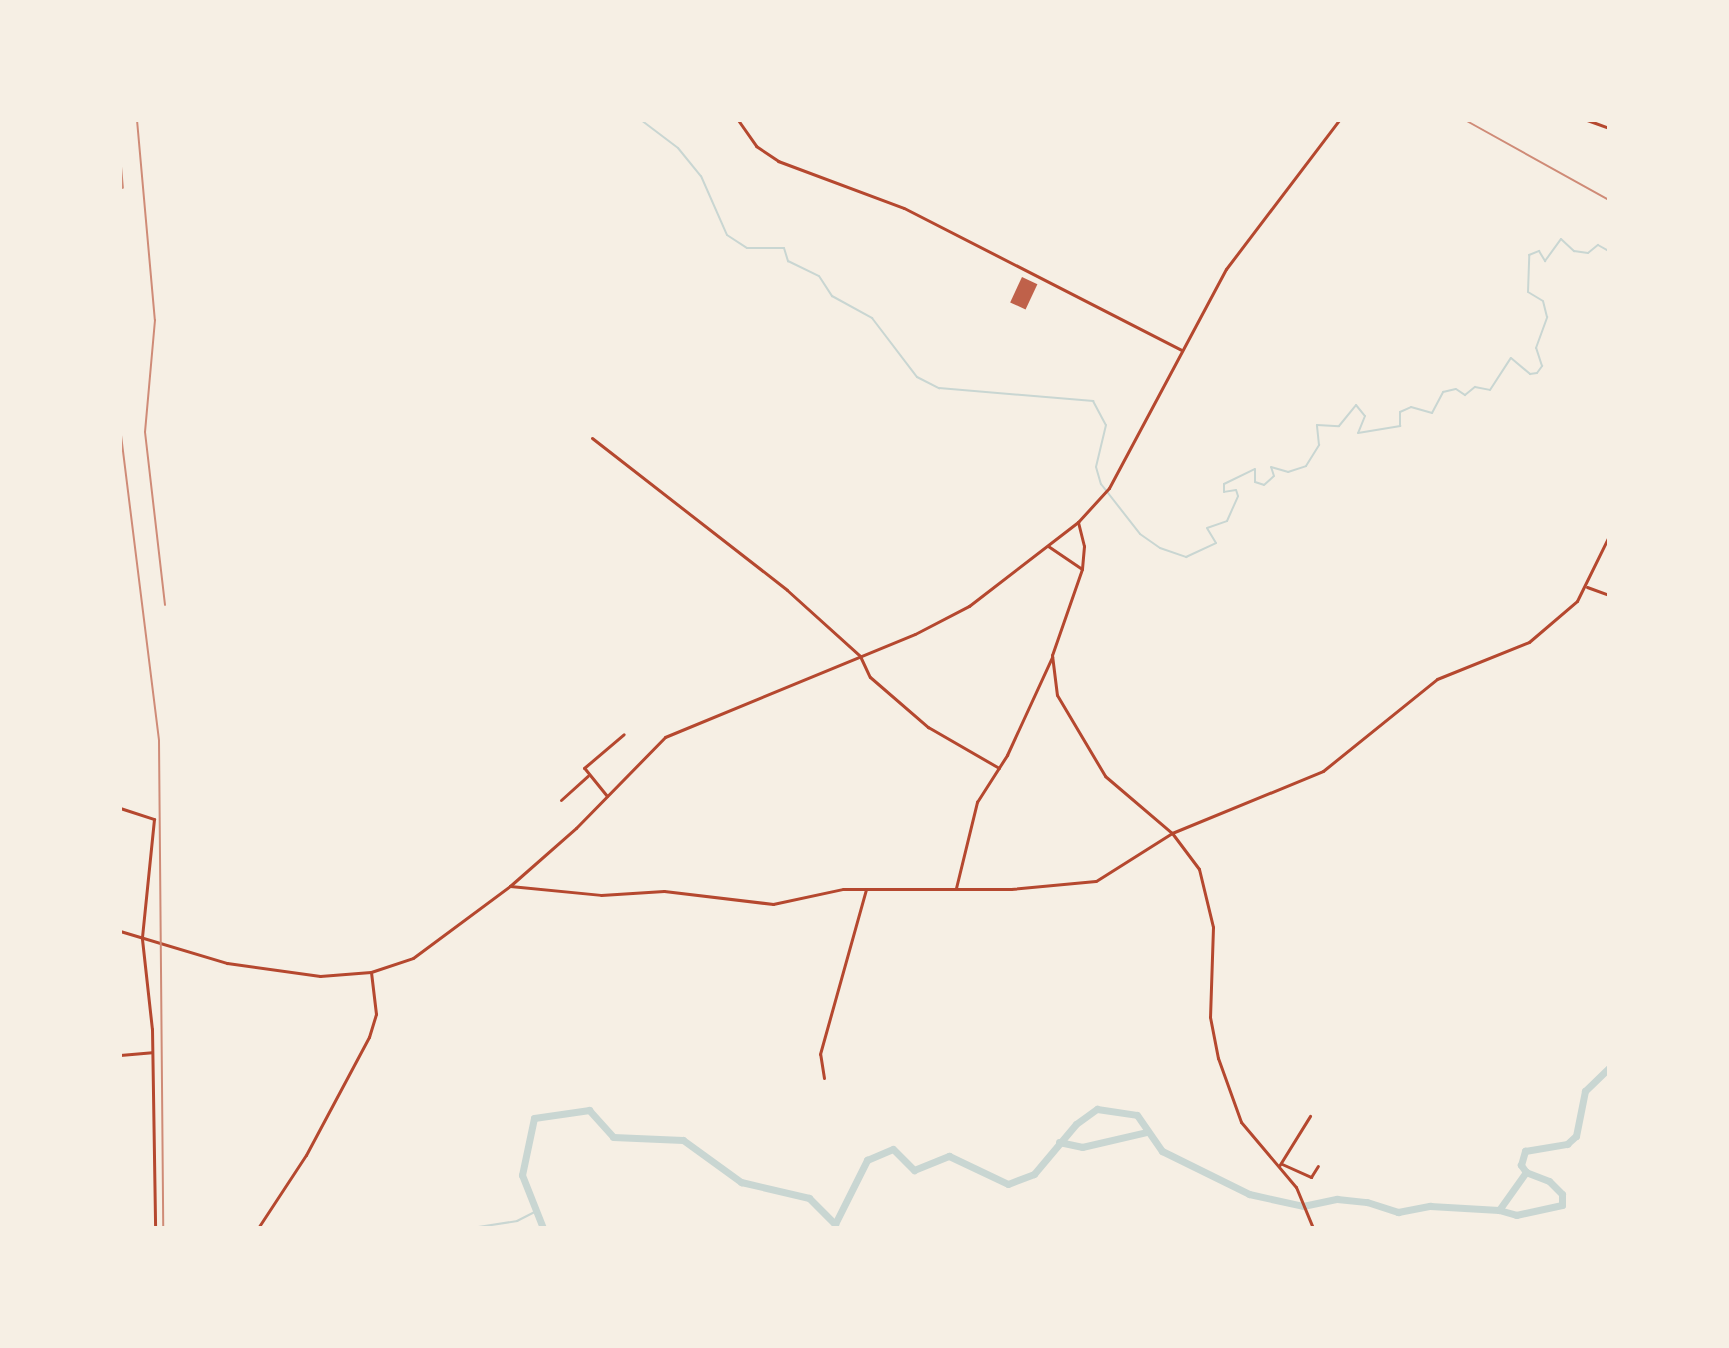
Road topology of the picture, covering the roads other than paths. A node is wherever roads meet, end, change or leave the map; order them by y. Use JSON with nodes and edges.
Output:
{"nodes":[{"id":1,"x":738,"y":120,"type":"edge"},
{"id":2,"x":1339,"y":120,"type":"edge"},
{"id":3,"x":1587,"y":120,"type":"edge"},
{"id":4,"x":1595,"y":122,"type":"edge"},
{"id":5,"x":1609,"y":128,"type":"edge"},
{"id":6,"x":1182,"y":350,"type":"junction"},
{"id":7,"x":592,"y":438,"type":"dead end"},
{"id":8,"x":1078,"y":522,"type":"junction"},
{"id":9,"x":1609,"y":536,"type":"edge"},
{"id":10,"x":1048,"y":546,"type":"junction"},
{"id":11,"x":1082,"y":569,"type":"junction"},
{"id":12,"x":1585,"y":586,"type":"junction"},
{"id":13,"x":1609,"y":595,"type":"edge"},
{"id":14,"x":1052,"y":655,"type":"junction"},
{"id":15,"x":860,"y":656,"type":"junction"},
{"id":16,"x":624,"y":734,"type":"dead end"},
{"id":17,"x":999,"y":768,"type":"junction"},
{"id":18,"x":588,"y":776,"type":"junction"},
{"id":19,"x":607,"y":796,"type":"junction"},
{"id":20,"x":561,"y":800,"type":"dead end"},
{"id":21,"x":120,"y":808,"type":"edge"},
{"id":22,"x":1172,"y":833,"type":"junction"},
{"id":23,"x":510,"y":886,"type":"junction"},
{"id":24,"x":866,"y":888,"type":"junction"},
{"id":25,"x":956,"y":888,"type":"junction"},
{"id":26,"x":120,"y":931,"type":"edge"},
{"id":27,"x":142,"y":939,"type":"junction"},
{"id":28,"x":371,"y":972,"type":"junction"},
{"id":29,"x":153,"y":1052,"type":"junction"},
{"id":30,"x":120,"y":1055,"type":"edge"},
{"id":31,"x":824,"y":1078,"type":"dead end"},
{"id":32,"x":1310,"y":1116,"type":"dead end"},
{"id":33,"x":1280,"y":1165,"type":"junction"},
{"id":34,"x":1318,"y":1166,"type":"dead end"},
{"id":35,"x":155,"y":1228,"type":"edge"},
{"id":36,"x":258,"y":1228,"type":"edge"},
{"id":37,"x":1313,"y":1228,"type":"edge"}],
"edges":[{"from":1,"to":6,"type":"street"},
{"from":2,"to":6,"type":"street"},
{"from":3,"to":4,"type":"street"},
{"from":4,"to":5,"type":"street"},
{"from":6,"to":8,"type":"street"},
{"from":7,"to":15,"type":"street"},
{"from":8,"to":10,"type":"street"},
{"from":8,"to":11,"type":"street"},
{"from":9,"to":12,"type":"street"},
{"from":10,"to":11,"type":"street"},
{"from":10,"to":15,"type":"street"},
{"from":11,"to":14,"type":"street"},
{"from":12,"to":13,"type":"street"},
{"from":12,"to":22,"type":"street"},
{"from":14,"to":17,"type":"street"},
{"from":14,"to":22,"type":"street"},
{"from":15,"to":17,"type":"street"},
{"from":15,"to":19,"type":"street"},
{"from":16,"to":18,"type":"street"},
{"from":17,"to":25,"type":"street"},
{"from":18,"to":19,"type":"street"},
{"from":18,"to":20,"type":"street"},
{"from":19,"to":23,"type":"street"},
{"from":21,"to":27,"type":"street"},
{"from":22,"to":25,"type":"street"},
{"from":22,"to":33,"type":"street"},
{"from":23,"to":24,"type":"street"},
{"from":23,"to":28,"type":"street"},
{"from":24,"to":25,"type":"street"},
{"from":24,"to":31,"type":"street"},
{"from":26,"to":27,"type":"street"},
{"from":27,"to":28,"type":"street"},
{"from":27,"to":29,"type":"street"},
{"from":28,"to":36,"type":"street"},
{"from":29,"to":30,"type":"street"},
{"from":29,"to":35,"type":"street"},
{"from":32,"to":33,"type":"street"},
{"from":33,"to":34,"type":"street"},
{"from":33,"to":37,"type":"street"}]}
